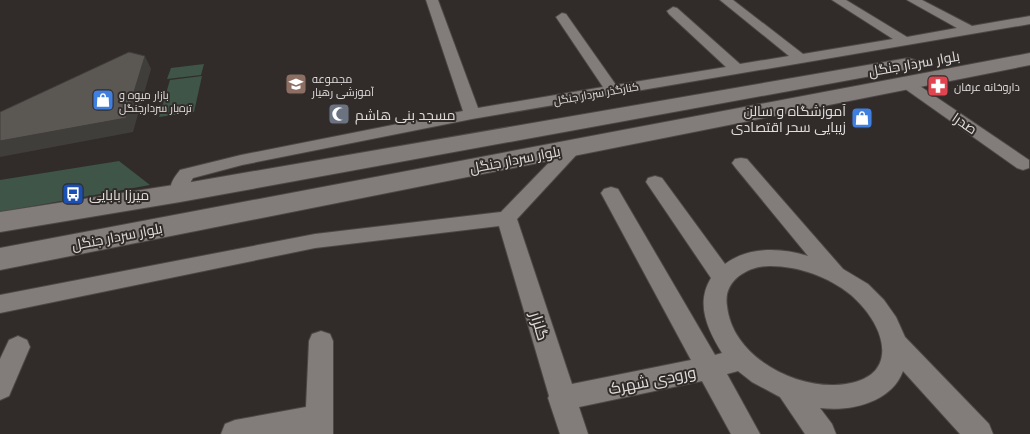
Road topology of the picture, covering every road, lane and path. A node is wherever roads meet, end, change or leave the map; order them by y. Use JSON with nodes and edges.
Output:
{"nodes":[{"id":1,"x":432,"y":0,"type":"edge"},
{"id":2,"x":726,"y":0,"type":"edge"},
{"id":3,"x":838,"y":0,"type":"edge"},
{"id":4,"x":913,"y":0,"type":"edge"},
{"id":5,"x":673,"y":11,"type":"dead end"},
{"id":6,"x":562,"y":17,"type":"dead end"},
{"id":7,"x":1030,"y":20,"type":"edge"},
{"id":8,"x":970,"y":30,"type":"junction"},
{"id":9,"x":906,"y":41,"type":"junction"},
{"id":10,"x":1030,"y":42,"type":"edge"},
{"id":11,"x":801,"y":58,"type":"junction"},
{"id":12,"x":1030,"y":60,"type":"edge"},
{"id":13,"x":737,"y":69,"type":"junction"},
{"id":14,"x":906,"y":83,"type":"junction"},
{"id":15,"x":612,"y":90,"type":"junction"},
{"id":16,"x":472,"y":114,"type":"junction"},
{"id":17,"x":573,"y":148,"type":"junction"},
{"id":18,"x":741,"y":163,"type":"dead end"},
{"id":19,"x":1024,"y":164,"type":"dead end"},
{"id":20,"x":655,"y":182,"type":"dead end"},
{"id":21,"x":180,"y":193,"type":"junction"},
{"id":22,"x":612,"y":193,"type":"dead end"},
{"id":23,"x":507,"y":218,"type":"junction"},
{"id":24,"x":0,"y":222,"type":"edge"},
{"id":25,"x":0,"y":258,"type":"edge"},
{"id":26,"x":838,"y":276,"type":"junction"},
{"id":27,"x":722,"y":277,"type":"junction"},
{"id":28,"x":0,"y":304,"type":"edge"},
{"id":29,"x":321,"y":341,"type":"dead end"},
{"id":30,"x":895,"y":344,"type":"junction"},
{"id":31,"x":18,"y":347,"type":"dead end"},
{"id":32,"x":742,"y":359,"type":"junction"},
{"id":33,"x":710,"y":368,"type":"junction"},
{"id":34,"x":0,"y":388,"type":"edge"},
{"id":35,"x":789,"y":388,"type":"junction"},
{"id":36,"x":561,"y":398,"type":"junction"},
{"id":37,"x":320,"y":426,"type":"edge"},
{"id":38,"x":235,"y":434,"type":"edge"},
{"id":39,"x":574,"y":434,"type":"edge"},
{"id":40,"x":746,"y":434,"type":"edge"},
{"id":41,"x":822,"y":434,"type":"edge"},
{"id":42,"x":979,"y":434,"type":"edge"}],
"edges":[{"from":1,"to":16,"type":"street"},
{"from":2,"to":11,"type":"street"},
{"from":3,"to":9,"type":"street"},
{"from":4,"to":8,"type":"street"},
{"from":5,"to":13,"type":"street"},
{"from":6,"to":15,"type":"street"},
{"from":7,"to":8,"type":"street","name":"کنارگذر سردار جنگل"},
{"from":8,"to":9,"type":"street","name":"کنارگذر سردار جنگل"},
{"from":9,"to":11,"type":"street","name":"کنارگذر سردار جنگل"},
{"from":10,"to":21,"type":"main road","name":"بلوار سردار جنگل"},
{"from":11,"to":13,"type":"street","name":"کنارگذر سردار جنگل"},
{"from":12,"to":14,"type":"main road","name":"بلوار سردار جنگل"},
{"from":13,"to":15,"type":"street","name":"کنارگذر سردار جنگل"},
{"from":14,"to":17,"type":"main road","name":"بلوار سردار جنگل"},
{"from":14,"to":19,"type":"street","name":"صدرا"},
{"from":15,"to":16,"type":"street","name":"کنارگذر سردار جنگل"},
{"from":16,"to":21,"type":"street","name":"کنارگذر سردار جنگل"},
{"from":17,"to":23,"type":"street"},
{"from":17,"to":25,"type":"main road","name":"بلوار سردار جنگل"},
{"from":18,"to":26,"type":"street"},
{"from":20,"to":27,"type":"street"},
{"from":21,"to":24,"type":"main road","name":"بلوار سردار جنگل"},
{"from":22,"to":33,"type":"street"},
{"from":23,"to":28,"type":"street"},
{"from":23,"to":36,"type":"street","name":"گلزار"},
{"from":26,"to":27,"type":"street"},
{"from":26,"to":30,"type":"street"},
{"from":27,"to":32,"type":"street"},
{"from":29,"to":37,"type":"street"},
{"from":30,"to":35,"type":"street"},
{"from":30,"to":42,"type":"street"},
{"from":31,"to":34,"type":"street"},
{"from":32,"to":33,"type":"street","name":"ورودی شهرک"},
{"from":32,"to":35,"type":"street"},
{"from":33,"to":36,"type":"street","name":"ورودی شهرک"},
{"from":33,"to":40,"type":"street"},
{"from":35,"to":41,"type":"street"},
{"from":36,"to":39,"type":"street","name":"گلزار"},
{"from":37,"to":38,"type":"street"}]}
